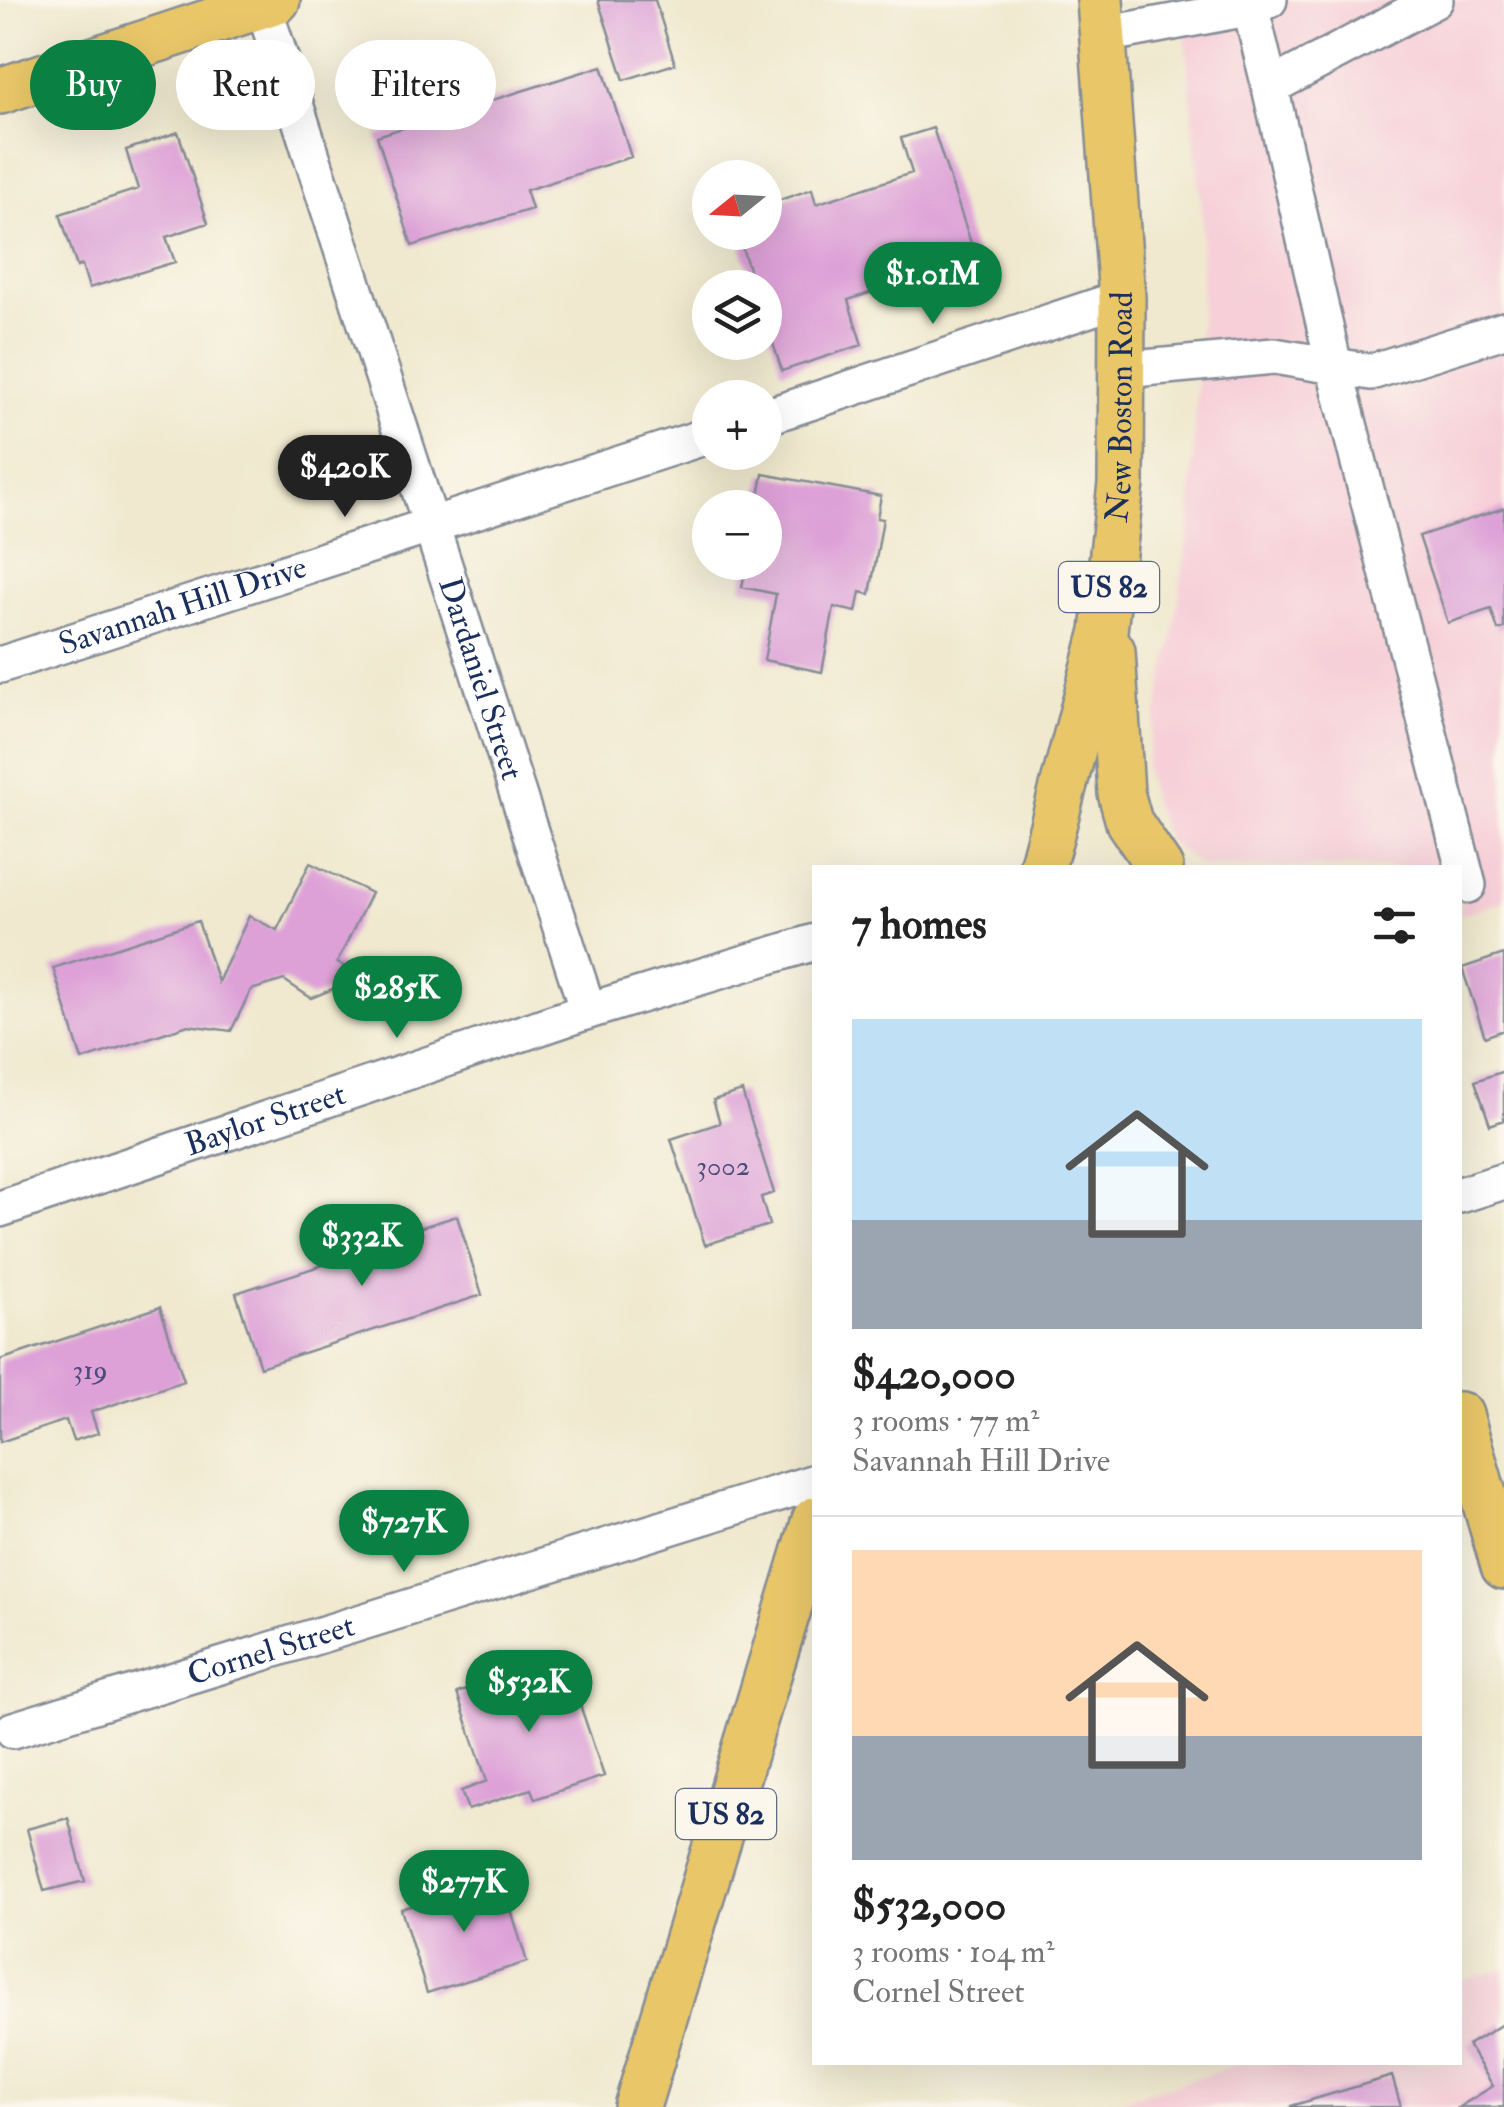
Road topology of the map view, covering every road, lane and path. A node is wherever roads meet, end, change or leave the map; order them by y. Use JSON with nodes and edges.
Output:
{"nodes":[{"id":1,"x":1435,"y":0,"type":"edge"},
{"id":2,"x":270,"y":2,"type":"edge"},
{"id":3,"x":1259,"y":3,"type":"edge"},
{"id":4,"x":1102,"y":17,"type":"edge"},
{"id":5,"x":1270,"y":87,"type":"junction"},
{"id":6,"x":0,"y":92,"type":"edge"},
{"id":7,"x":1122,"y":298,"type":"junction"},
{"id":8,"x":1504,"y":330,"type":"edge"},
{"id":9,"x":1334,"y":366,"type":"junction"},
{"id":10,"x":1122,"y":370,"type":"junction"},
{"id":11,"x":782,"y":410,"type":"edge"},
{"id":12,"x":692,"y":441,"type":"edge"},
{"id":13,"x":433,"y":526,"type":"junction"},
{"id":14,"x":1108,"y":594,"type":"junction"},
{"id":15,"x":0,"y":665,"type":"edge"},
{"id":16,"x":1043,"y":865,"type":"edge"},
{"id":17,"x":1158,"y":865,"type":"edge"},
{"id":18,"x":1468,"y":885,"type":"dead end"},
{"id":19,"x":812,"y":943,"type":"edge"},
{"id":20,"x":588,"y":1012,"type":"junction"},
{"id":21,"x":1504,"y":1180,"type":"edge"},
{"id":22,"x":1462,"y":1194,"type":"edge"},
{"id":23,"x":0,"y":1209,"type":"edge"},
{"id":24,"x":1462,"y":1422,"type":"edge"},
{"id":25,"x":812,"y":1483,"type":"edge"},
{"id":26,"x":812,"y":1530,"type":"edge"},
{"id":27,"x":1504,"y":1566,"type":"edge"},
{"id":28,"x":13,"y":1730,"type":"dead end"},
{"id":29,"x":638,"y":2107,"type":"edge"}],
"edges":[{"from":1,"to":5,"type":"street"},
{"from":2,"to":6,"type":"main road"},
{"from":2,"to":13,"type":"street","name":"Dardaniel Street"},
{"from":3,"to":4,"type":"street"},
{"from":3,"to":5,"type":"street"},
{"from":4,"to":7,"type":"main road","name":"New Boston Road","number":"US 82"},
{"from":5,"to":9,"type":"street"},
{"from":7,"to":10,"type":"main road","name":"New Boston Road","number":"US 82"},
{"from":7,"to":11,"type":"street"},
{"from":8,"to":9,"type":"street"},
{"from":9,"to":10,"type":"street"},
{"from":9,"to":18,"type":"street"},
{"from":10,"to":14,"type":"main road","name":"New Boston Road","number":"US 82"},
{"from":12,"to":13,"type":"street","name":"Savannah Hill Drive"},
{"from":13,"to":15,"type":"street","name":"Savannah Hill Drive"},
{"from":13,"to":20,"type":"street","name":"Dardaniel Street"},
{"from":14,"to":16,"type":"main road","name":"New Boston Road","number":"US 82"},
{"from":14,"to":17,"type":"main road"},
{"from":19,"to":20,"type":"street","name":"Baylor Street"},
{"from":20,"to":23,"type":"street","name":"Baylor Street"},
{"from":21,"to":22,"type":"street"},
{"from":24,"to":27,"type":"main road"},
{"from":25,"to":28,"type":"street","name":"Cornel Street"},
{"from":26,"to":29,"type":"main road","number":"US 82"}]}
